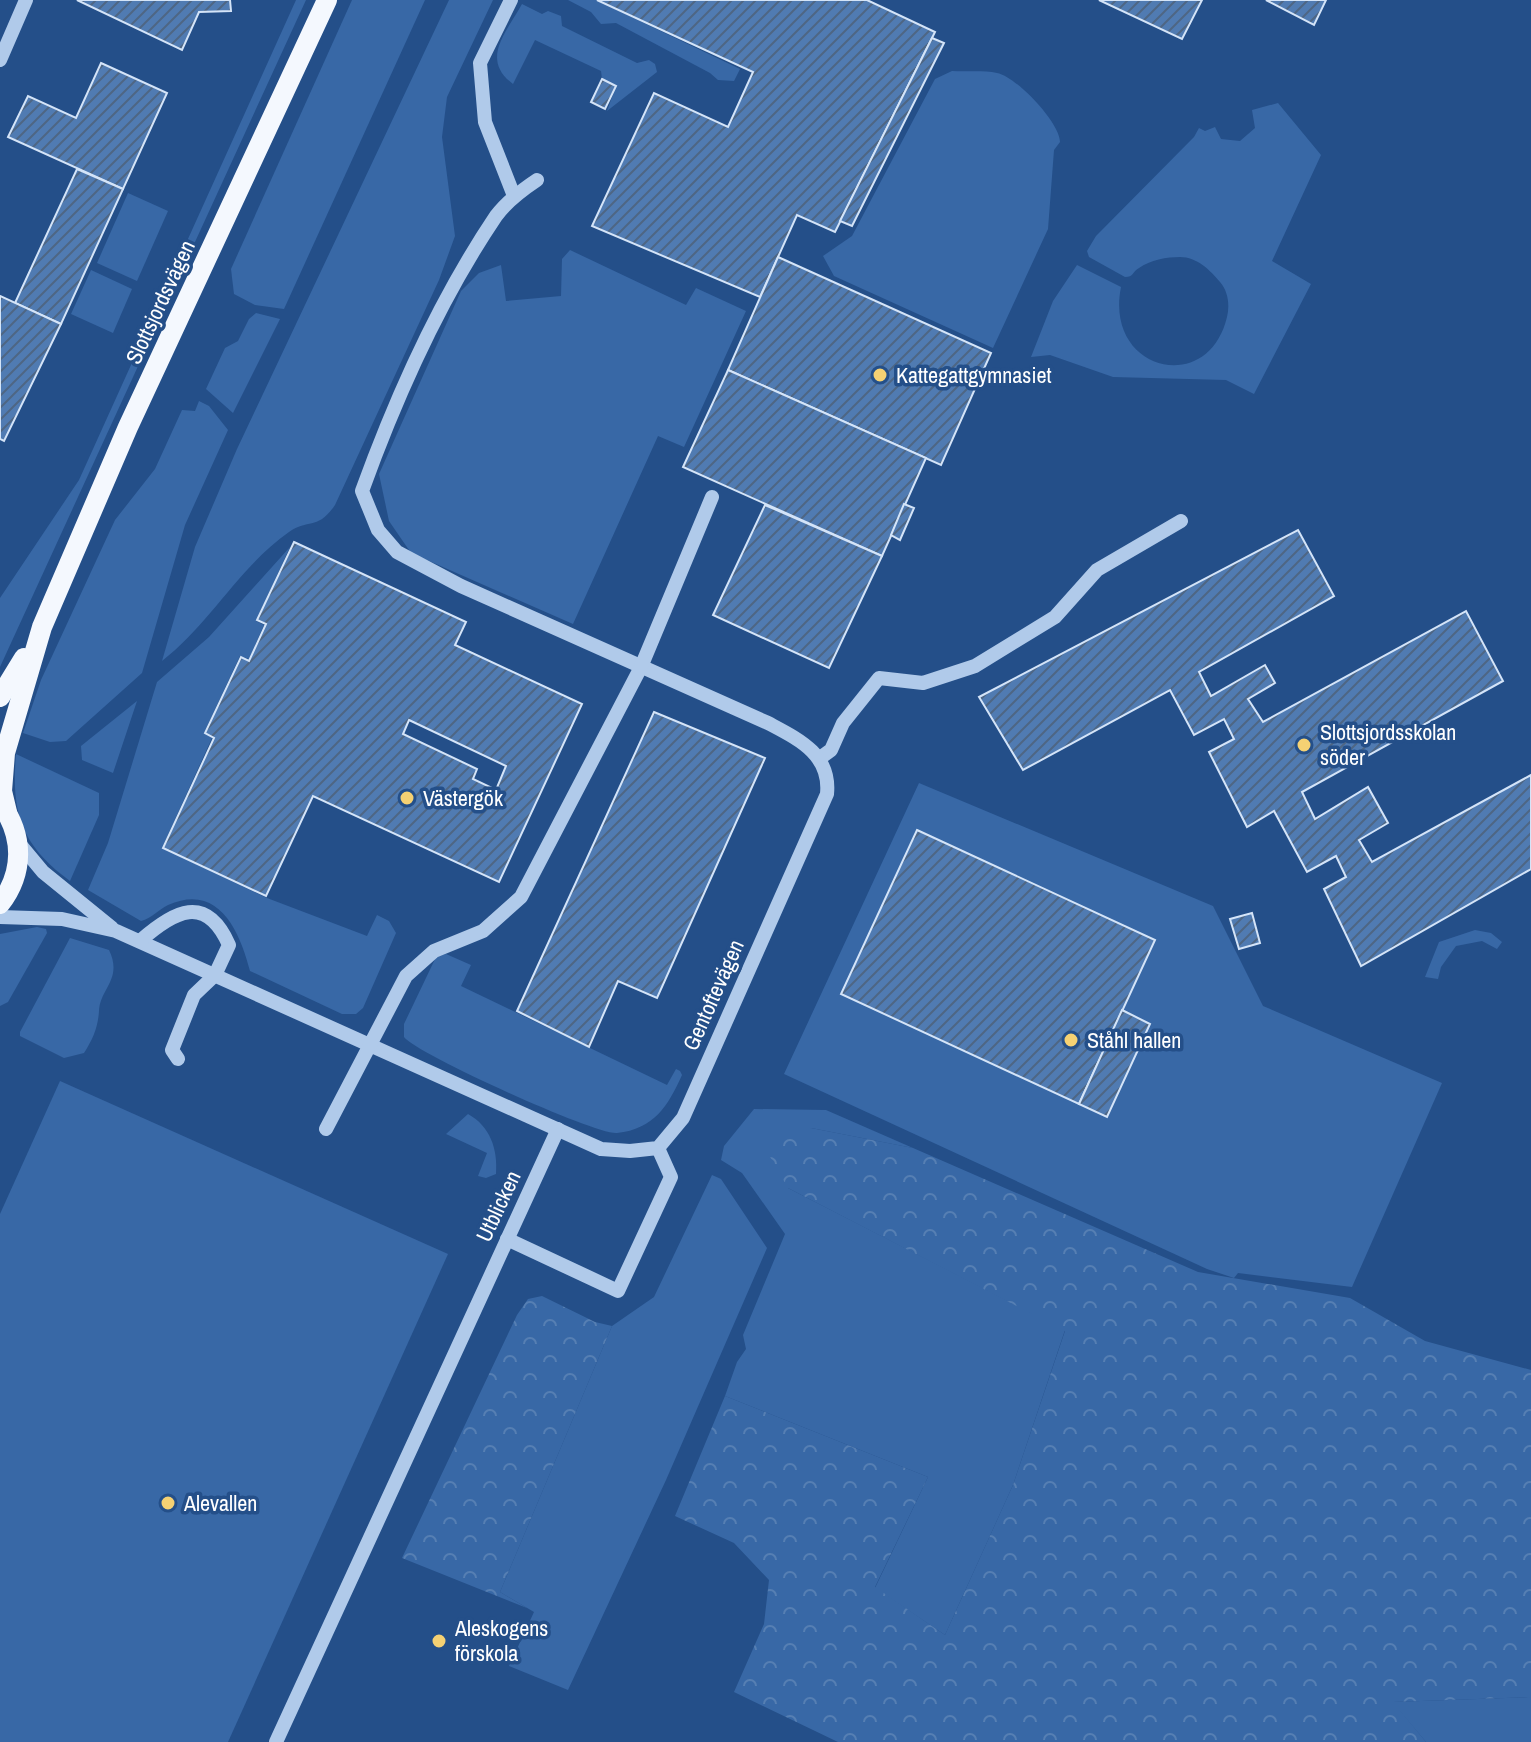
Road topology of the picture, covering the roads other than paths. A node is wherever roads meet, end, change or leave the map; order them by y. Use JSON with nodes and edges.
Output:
{"nodes":[{"id":1,"x":26,"y":0,"type":"edge"},
{"id":2,"x":327,"y":0,"type":"edge"},
{"id":3,"x":511,"y":0,"type":"edge"},
{"id":4,"x":0,"y":60,"type":"edge"},
{"id":5,"x":537,"y":180,"type":"dead end"},
{"id":6,"x":514,"y":196,"type":"junction"},
{"id":7,"x":712,"y":497,"type":"dead end"},
{"id":8,"x":1181,"y":521,"type":"dead end"},
{"id":9,"x":42,"y":627,"type":"junction"},
{"id":10,"x":641,"y":667,"type":"junction"},
{"id":11,"x":0,"y":697,"type":"edge"},
{"id":12,"x":820,"y":758,"type":"junction"},
{"id":13,"x":4,"y":808,"type":"edge"},
{"id":14,"x":18,"y":842,"type":"junction"},
{"id":15,"x":0,"y":904,"type":"edge"},
{"id":16,"x":0,"y":917,"type":"edge"},
{"id":17,"x":116,"y":931,"type":"junction"},
{"id":18,"x":140,"y":941,"type":"junction"},
{"id":19,"x":215,"y":975,"type":"junction"},
{"id":20,"x":370,"y":1045,"type":"junction"},
{"id":21,"x":178,"y":1059,"type":"dead end"},
{"id":22,"x":326,"y":1129,"type":"dead end"},
{"id":23,"x":558,"y":1129,"type":"junction"},
{"id":24,"x":658,"y":1148,"type":"junction"},
{"id":25,"x":507,"y":1239,"type":"junction"},
{"id":26,"x":276,"y":1742,"type":"edge"}],
"edges":[{"from":1,"to":4,"type":"street"},
{"from":2,"to":9,"type":"main road","name":"Slottsjordsvägen"},
{"from":3,"to":6,"type":"street"},
{"from":5,"to":6,"type":"street"},
{"from":6,"to":10,"type":"street"},
{"from":7,"to":10,"type":"street"},
{"from":8,"to":12,"type":"street"},
{"from":9,"to":11,"type":"main road","name":"Slottsjordsvägen"},
{"from":9,"to":13,"type":"main road","name":"Slottsjordsvägen"},
{"from":10,"to":12,"type":"street"},
{"from":10,"to":20,"type":"street"},
{"from":12,"to":24,"type":"street","name":"Gentoftevägen"},
{"from":13,"to":14,"type":"main road","name":"Slottsjordsvägen"},
{"from":14,"to":15,"type":"main road","name":"Slottsjordsvägen"},
{"from":14,"to":17,"type":"street"},
{"from":16,"to":17,"type":"street"},
{"from":17,"to":18,"type":"street"},
{"from":18,"to":19,"type":"street"},
{"from":18,"to":19,"type":"street"},
{"from":19,"to":20,"type":"street"},
{"from":19,"to":21,"type":"street"},
{"from":20,"to":22,"type":"street"},
{"from":20,"to":23,"type":"street"},
{"from":23,"to":24,"type":"street"},
{"from":23,"to":25,"type":"street","name":"Utblicken"},
{"from":24,"to":25,"type":"street"},
{"from":25,"to":26,"type":"street","name":"Utblicken"}]}
